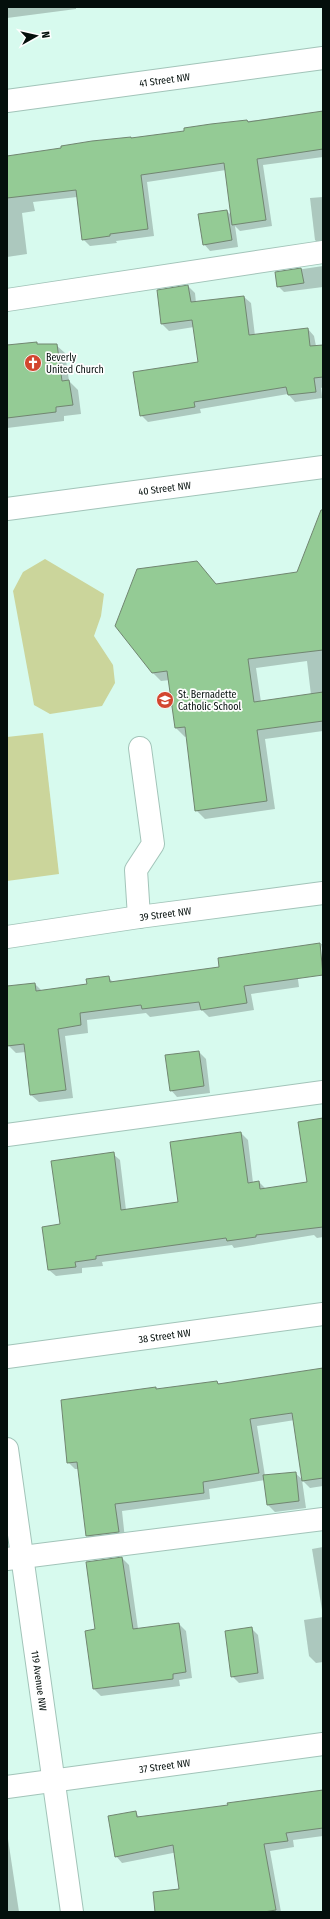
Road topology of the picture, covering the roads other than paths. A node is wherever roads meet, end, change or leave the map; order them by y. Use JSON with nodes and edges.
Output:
{"nodes":[{"id":1,"x":323,"y":58,"type":"edge"},
{"id":2,"x":7,"y":101,"type":"edge"},
{"id":3,"x":323,"y":252,"type":"edge"},
{"id":4,"x":7,"y":300,"type":"edge"},
{"id":5,"x":323,"y":466,"type":"edge"},
{"id":6,"x":7,"y":509,"type":"edge"},
{"id":7,"x":140,"y":748,"type":"dead end"},
{"id":8,"x":323,"y":893,"type":"edge"},
{"id":9,"x":139,"y":917,"type":"junction"},
{"id":10,"x":7,"y":938,"type":"edge"},
{"id":11,"x":323,"y":1092,"type":"edge"},
{"id":12,"x":7,"y":1135,"type":"edge"},
{"id":13,"x":323,"y":1314,"type":"edge"},
{"id":14,"x":7,"y":1357,"type":"edge"},
{"id":15,"x":7,"y":1449,"type":"edge"},
{"id":16,"x":323,"y":1519,"type":"edge"},
{"id":17,"x":15,"y":1558,"type":"edge"},
{"id":18,"x":323,"y":1744,"type":"edge"},
{"id":19,"x":54,"y":1781,"type":"junction"},
{"id":20,"x":7,"y":1788,"type":"edge"},
{"id":21,"x":72,"y":1912,"type":"edge"}],
"edges":[{"from":1,"to":2,"type":"street","name":"41 Street NW"},
{"from":3,"to":4,"type":"street"},
{"from":5,"to":6,"type":"street","name":"40 Street NW"},
{"from":7,"to":9,"type":"street"},
{"from":8,"to":9,"type":"street","name":"39 Street NW"},
{"from":9,"to":10,"type":"street","name":"39 Street NW"},
{"from":11,"to":12,"type":"street"},
{"from":13,"to":14,"type":"street","name":"38 Street NW"},
{"from":15,"to":17,"type":"street","name":"119 Avenue NW"},
{"from":16,"to":17,"type":"street"},
{"from":17,"to":19,"type":"street","name":"119 Avenue NW"},
{"from":18,"to":19,"type":"street","name":"37 Street NW"},
{"from":19,"to":20,"type":"street","name":"37 Street NW"},
{"from":19,"to":21,"type":"street","name":"119 Avenue NW"}]}
